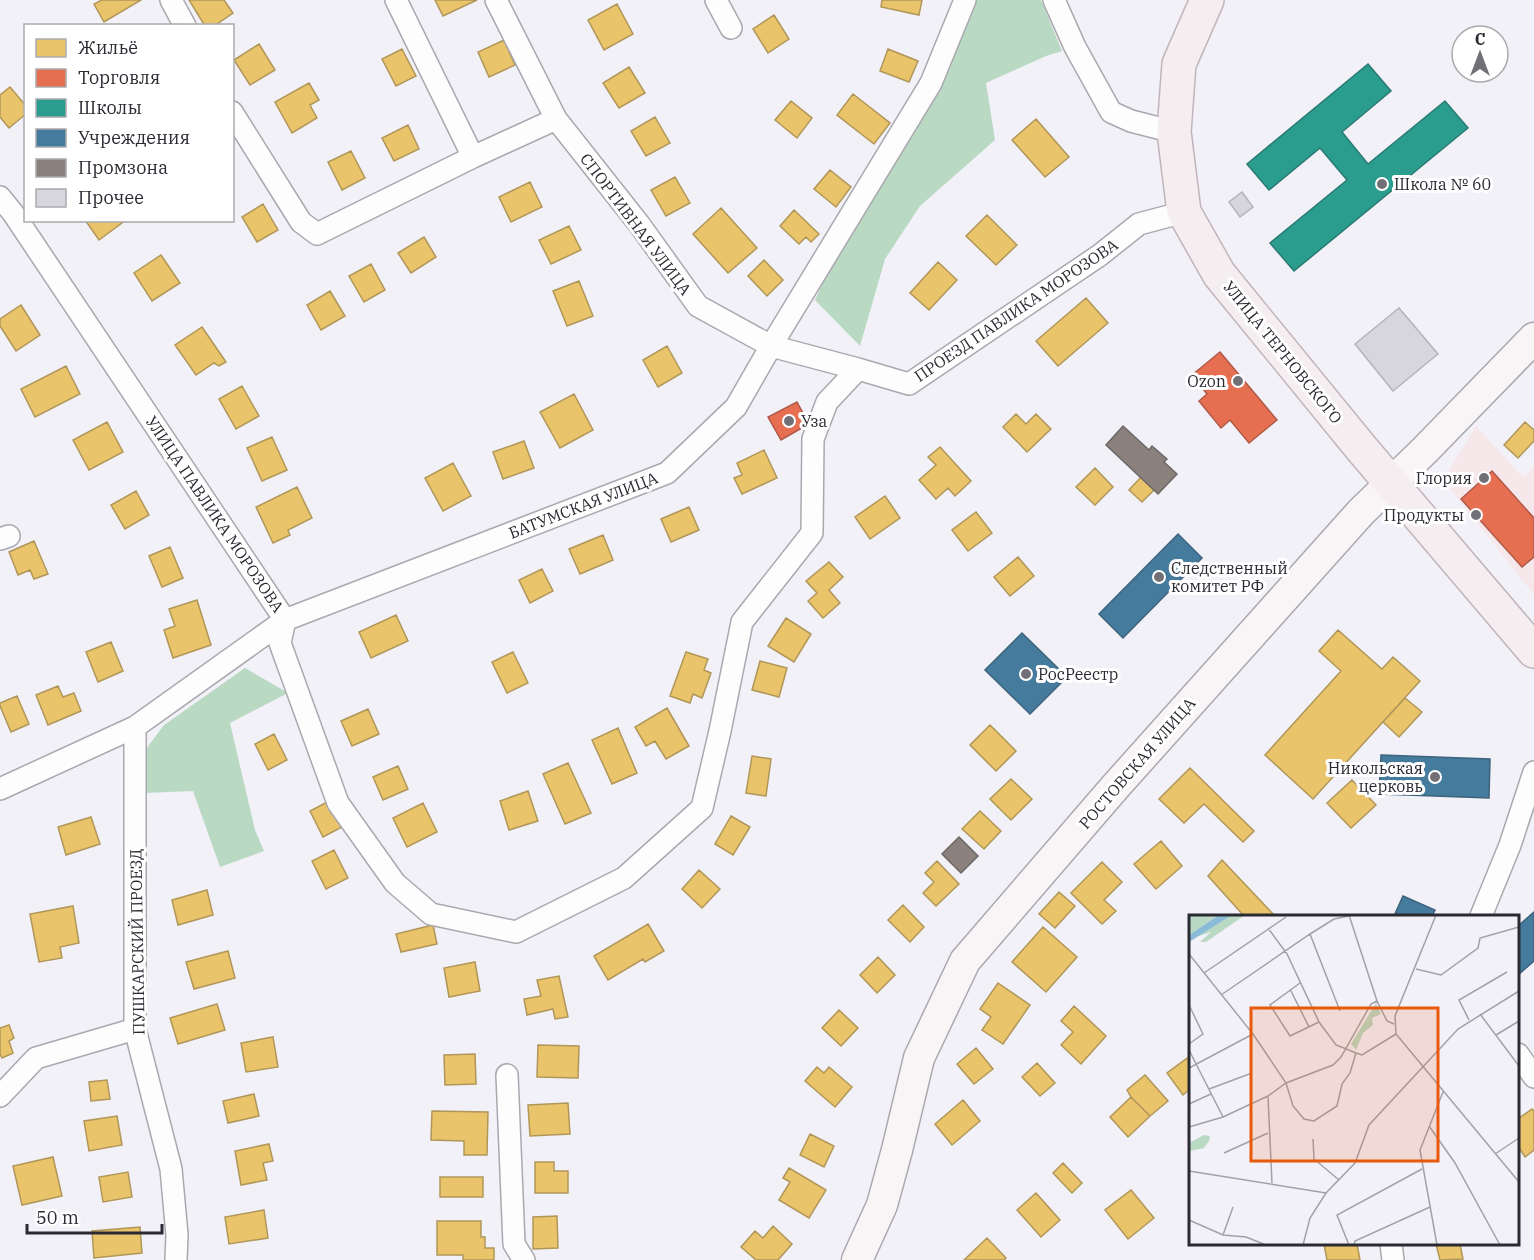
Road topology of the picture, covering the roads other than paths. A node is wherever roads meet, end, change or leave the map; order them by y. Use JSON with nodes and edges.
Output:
{"nodes":[{"id":1,"x":171,"y":0,"type":"edge"},
{"id":2,"x":396,"y":0,"type":"edge"},
{"id":3,"x":496,"y":0,"type":"edge"},
{"id":4,"x":716,"y":0,"type":"edge"},
{"id":5,"x":965,"y":0,"type":"edge"},
{"id":6,"x":1054,"y":0,"type":"edge"},
{"id":7,"x":1207,"y":0,"type":"edge"},
{"id":8,"x":184,"y":24,"type":"edge"},
{"id":9,"x":731,"y":28,"type":"dead end"},
{"id":10,"x":234,"y":114,"type":"edge"},
{"id":11,"x":556,"y":119,"type":"junction"},
{"id":12,"x":1174,"y":132,"type":"junction"},
{"id":13,"x":473,"y":157,"type":"junction"},
{"id":14,"x":4,"y":210,"type":"edge"},
{"id":15,"x":1184,"y":212,"type":"junction"},
{"id":16,"x":1534,"y":338,"type":"edge"},
{"id":17,"x":771,"y":346,"type":"junction"},
{"id":18,"x":858,"y":369,"type":"junction"},
{"id":19,"x":1391,"y":483,"type":"junction"},
{"id":20,"x":285,"y":620,"type":"junction"},
{"id":21,"x":1534,"y":651,"type":"edge"},
{"id":22,"x":135,"y":728,"type":"junction"},
{"id":23,"x":1534,"y":772,"type":"edge"},
{"id":24,"x":0,"y":789,"type":"edge"},
{"id":25,"x":1481,"y":915,"type":"edge"},
{"id":26,"x":135,"y":1029,"type":"junction"},
{"id":27,"x":1519,"y":1055,"type":"edge"},
{"id":28,"x":507,"y":1075,"type":"dead end"},
{"id":29,"x":1534,"y":1077,"type":"edge"},
{"id":30,"x":0,"y":1096,"type":"edge"},
{"id":31,"x":1391,"y":1245,"type":"edge"},
{"id":32,"x":176,"y":1260,"type":"edge"},
{"id":33,"x":524,"y":1260,"type":"edge"},
{"id":34,"x":857,"y":1260,"type":"edge"},
{"id":35,"x":1393,"y":1260,"type":"edge"}],
"edges":[{"from":1,"to":8,"type":"street"},
{"from":2,"to":13,"type":"street"},
{"from":3,"to":11,"type":"street","name":"СПОРТИВНАЯ УЛИЦА"},
{"from":4,"to":9,"type":"street"},
{"from":5,"to":17,"type":"street","name":"БАТУМСКАЯ УЛИЦА"},
{"from":6,"to":12,"type":"street"},
{"from":7,"to":12,"type":"main road","name":"УЛИЦА ТЕРНОВСКОГО"},
{"from":10,"to":13,"type":"street"},
{"from":11,"to":13,"type":"street"},
{"from":11,"to":17,"type":"street","name":"СПОРТИВНАЯ УЛИЦА"},
{"from":12,"to":15,"type":"main road","name":"УЛИЦА ТЕРНОВСКОГО"},
{"from":14,"to":20,"type":"street","name":"УЛИЦА ПАВЛИКА МОРОЗОВА"},
{"from":15,"to":18,"type":"street","name":"ПРОЕЗД ПАВЛИКА МОРОЗОВА"},
{"from":15,"to":19,"type":"main road","name":"УЛИЦА ТЕРНОВСКОГО"},
{"from":16,"to":19,"type":"street","name":"РОСТОВСКАЯ УЛИЦА"},
{"from":17,"to":18,"type":"street","name":"СПОРТИВНАЯ УЛИЦА"},
{"from":17,"to":20,"type":"street","name":"БАТУМСКАЯ УЛИЦА"},
{"from":18,"to":20,"type":"street","name":"УЛИЦА ПАВЛИКА МОРОЗОВА"},
{"from":19,"to":21,"type":"main road","name":"УЛИЦА ТЕРНОВСКОГО"},
{"from":19,"to":34,"type":"street","name":"РОСТОВСКАЯ УЛИЦА"},
{"from":20,"to":22,"type":"street","name":"БАТУМСКАЯ УЛИЦА"},
{"from":22,"to":24,"type":"street","name":"БАТУМСКАЯ УЛИЦА"},
{"from":22,"to":26,"type":"street","name":"ПУШКАРСКИЙ ПРОЕЗД"},
{"from":23,"to":25,"type":"street"},
{"from":26,"to":30,"type":"street"},
{"from":26,"to":32,"type":"street","name":"ПУШКАРСКИЙ ПРОЕЗД"},
{"from":27,"to":29,"type":"street"},
{"from":28,"to":33,"type":"street"},
{"from":31,"to":35,"type":"street"}]}
